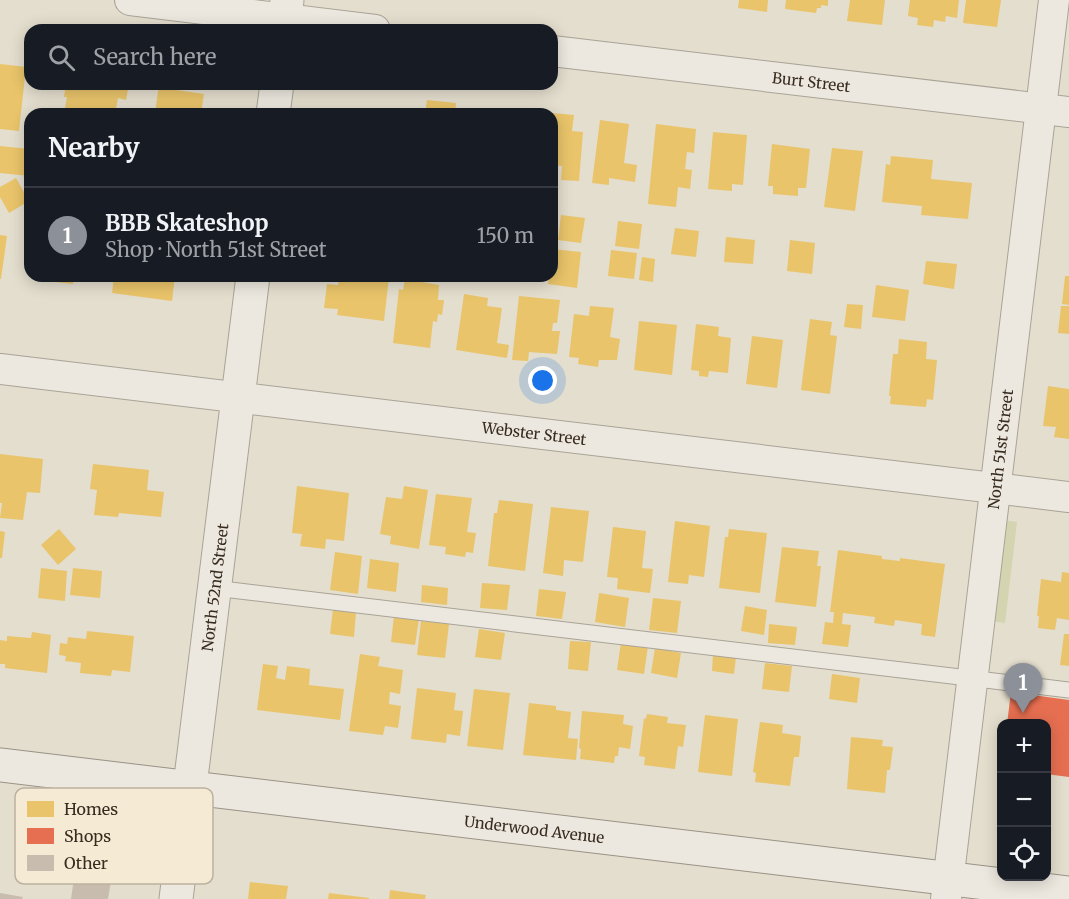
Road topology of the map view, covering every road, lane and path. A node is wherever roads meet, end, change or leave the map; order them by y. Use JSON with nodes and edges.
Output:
{"nodes":[{"id":1,"x":130,"y":0,"type":"edge"},
{"id":2,"x":1054,"y":0,"type":"edge"},
{"id":3,"x":285,"y":16,"type":"edge"},
{"id":4,"x":336,"y":24,"type":"edge"},
{"id":5,"x":558,"y":52,"type":"edge"},
{"id":6,"x":276,"y":90,"type":"edge"},
{"id":7,"x":274,"y":108,"type":"edge"},
{"id":8,"x":1055,"y":111,"type":"edge"},
{"id":9,"x":252,"y":282,"type":"edge"},
{"id":10,"x":0,"y":369,"type":"edge"},
{"id":11,"x":238,"y":398,"type":"junction"},
{"id":12,"x":995,"y":488,"type":"junction"},
{"id":13,"x":1069,"y":497,"type":"edge"},
{"id":14,"x":214,"y":588,"type":"junction"},
{"id":15,"x":972,"y":679,"type":"junction"},
{"id":16,"x":1069,"y":690,"type":"edge"},
{"id":17,"x":0,"y":765,"type":"edge"},
{"id":18,"x":189,"y":787,"type":"junction"},
{"id":19,"x":196,"y":788,"type":"edge"},
{"id":20,"x":213,"y":790,"type":"edge"},
{"id":21,"x":178,"y":884,"type":"edge"},
{"id":22,"x":947,"y":889,"type":"edge"},
{"id":23,"x":1069,"y":893,"type":"edge"},
{"id":24,"x":176,"y":899,"type":"edge"}],
"edges":[{"from":1,"to":3,"type":"street"},
{"from":2,"to":8,"type":"street","name":"North 51st Street"},
{"from":3,"to":4,"type":"street"},
{"from":5,"to":8,"type":"street","name":"Burt Street"},
{"from":6,"to":7,"type":"main road"},
{"from":8,"to":12,"type":"street","name":"North 51st Street"},
{"from":9,"to":11,"type":"main road","name":"North 52nd Street"},
{"from":10,"to":11,"type":"street","name":"Webster Street"},
{"from":11,"to":12,"type":"street","name":"Webster Street"},
{"from":11,"to":14,"type":"main road","name":"North 52nd Street"},
{"from":12,"to":13,"type":"street","name":"Webster Street"},
{"from":12,"to":15,"type":"street","name":"North 51st Street"},
{"from":14,"to":15,"type":"lane"},
{"from":14,"to":18,"type":"main road","name":"North 52nd Street"},
{"from":15,"to":16,"type":"lane"},
{"from":15,"to":22,"type":"street","name":"North 51st Street"},
{"from":17,"to":18,"type":"main road","name":"Underwood Avenue"},
{"from":18,"to":19,"type":"main road","name":"Underwood Avenue"},
{"from":20,"to":22,"type":"main road","name":"Underwood Avenue"},
{"from":21,"to":24,"type":"main road","name":"North 52nd Street"},
{"from":22,"to":23,"type":"main road","name":"Underwood Avenue"}]}
